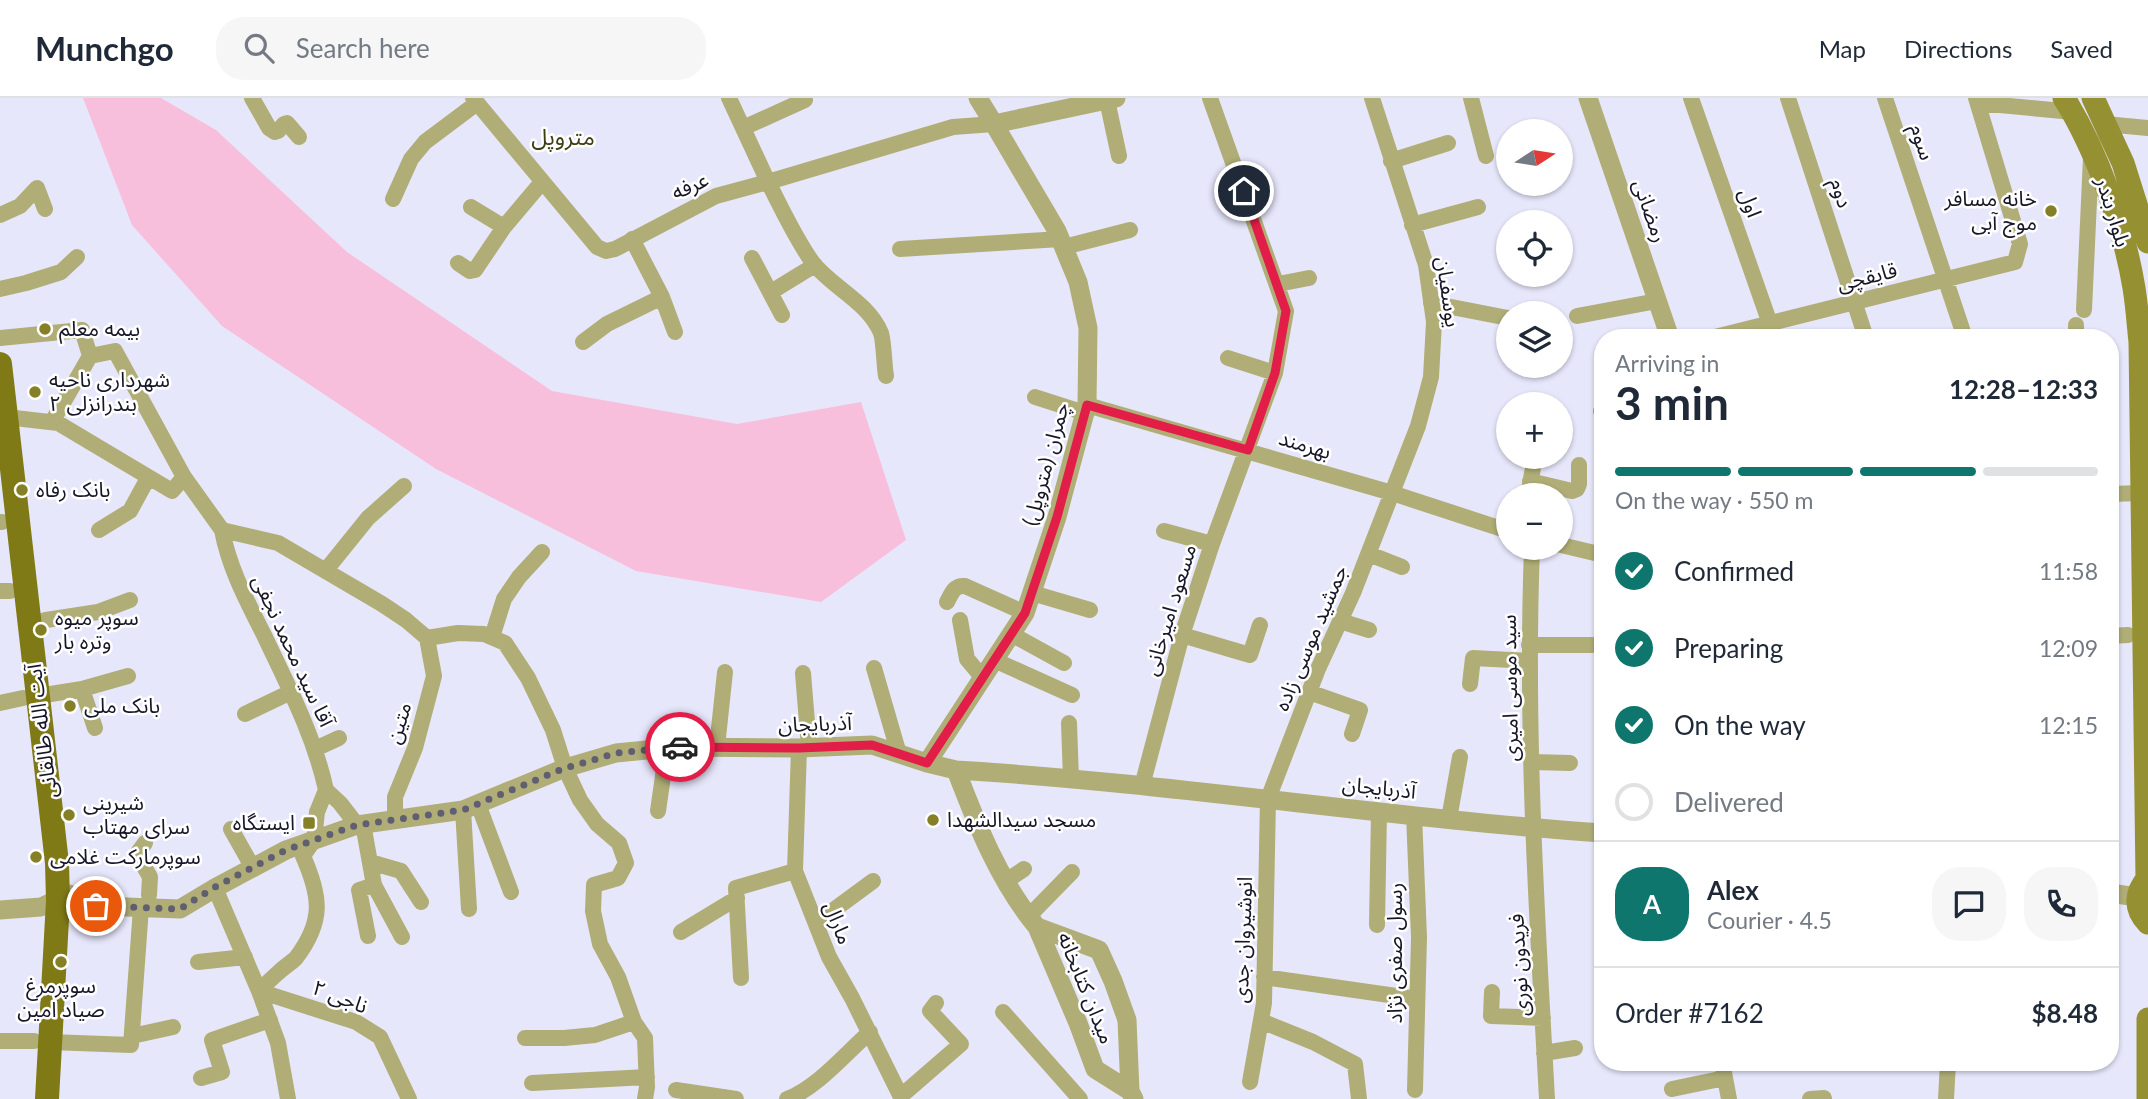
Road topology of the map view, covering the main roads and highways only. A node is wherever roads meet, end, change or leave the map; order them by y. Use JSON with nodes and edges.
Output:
{"nodes":[{"id":1,"x":2093,"y":98,"type":"edge"},
{"id":2,"x":2069,"y":105,"type":"edge"},
{"id":3,"x":2148,"y":242,"type":"edge"},
{"id":4,"x":0,"y":364,"type":"edge"},
{"id":5,"x":1,"y":515,"type":"edge"},
{"id":6,"x":5,"y":591,"type":"edge"},
{"id":7,"x":20,"y":699,"type":"edge"},
{"id":8,"x":2147,"y":796,"type":"edge"},
{"id":9,"x":2144,"y":884,"type":"edge"},
{"id":10,"x":2148,"y":923,"type":"edge"},
{"id":11,"x":2148,"y":1019,"type":"edge"},
{"id":12,"x":42,"y":1042,"type":"junction"},
{"id":13,"x":31,"y":1099,"type":"edge"},
{"id":14,"x":47,"y":1099,"type":"edge"},
{"id":15,"x":2148,"y":1099,"type":"edge"}],
"edges":[{"from":1,"to":3,"type":"main road","name":"بلوار بندر"},
{"from":2,"to":8,"type":"main road","name":"بلوار بندر"},
{"from":4,"to":7,"type":"main road","name":"آیت الله طالقانی"},
{"from":5,"to":6,"type":"main road","name":"آیت الله طالقانی"},
{"from":6,"to":7,"type":"main road","name":"آیت الله طالقانی"},
{"from":7,"to":12,"type":"main road","name":"آیت الله طالقانی"},
{"from":8,"to":9,"type":"main road","name":"بلوار بندر"},
{"from":9,"to":10,"type":"main road"},
{"from":11,"to":15,"type":"main road"},
{"from":12,"to":13,"type":"main road","name":"آیت الله طالقانی"},
{"from":12,"to":14,"type":"main road","name":"آیت الله طالقانی"}]}
